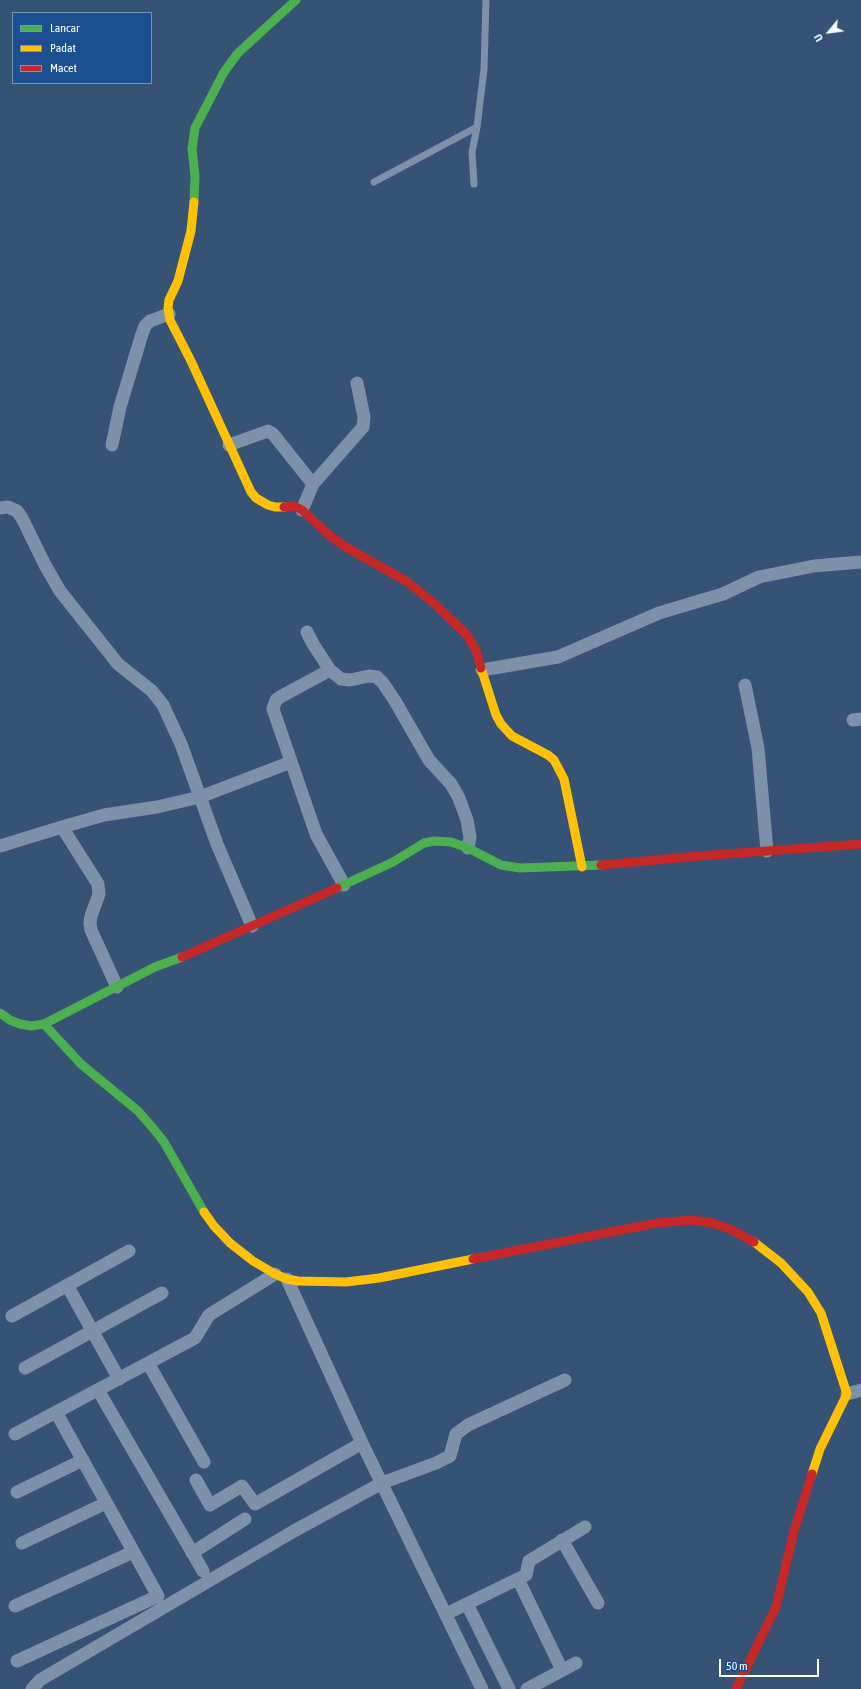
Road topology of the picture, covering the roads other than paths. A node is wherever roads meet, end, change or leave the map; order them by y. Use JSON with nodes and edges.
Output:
{"nodes":[{"id":1,"x":296,"y":0,"type":"edge"},
{"id":2,"x":486,"y":0,"type":"edge"},
{"id":3,"x":477,"y":127,"type":"junction"},
{"id":4,"x":374,"y":182,"type":"dead end"},
{"id":5,"x":474,"y":184,"type":"dead end"},
{"id":6,"x":168,"y":314,"type":"junction"},
{"id":7,"x":357,"y":383,"type":"dead end"},
{"id":8,"x":112,"y":445,"type":"dead end"},
{"id":9,"x":229,"y":445,"type":"junction"},
{"id":10,"x":313,"y":484,"type":"junction"},
{"id":11,"x":0,"y":508,"type":"edge"},
{"id":12,"x":302,"y":510,"type":"junction"},
{"id":13,"x":861,"y":562,"type":"edge"},
{"id":14,"x":306,"y":632,"type":"dead end"},
{"id":15,"x":330,"y":670,"type":"junction"},
{"id":16,"x":482,"y":670,"type":"junction"},
{"id":17,"x":745,"y":685,"type":"dead end"},
{"id":18,"x":291,"y":762,"type":"junction"},
{"id":19,"x":200,"y":797,"type":"junction"},
{"id":20,"x":62,"y":827,"type":"junction"},
{"id":21,"x":861,"y":844,"type":"edge"},
{"id":22,"x":0,"y":846,"type":"edge"},
{"id":23,"x":468,"y":848,"type":"junction"},
{"id":24,"x":767,"y":851,"type":"junction"},
{"id":25,"x":582,"y":867,"type":"junction"},
{"id":26,"x":344,"y":885,"type":"junction"},
{"id":27,"x":252,"y":926,"type":"junction"},
{"id":28,"x":117,"y":987,"type":"junction"},
{"id":29,"x":0,"y":1013,"type":"edge"},
{"id":30,"x":44,"y":1024,"type":"junction"},
{"id":31,"x":129,"y":1251,"type":"dead end"},
{"id":32,"x":275,"y":1274,"type":"junction"},
{"id":33,"x":287,"y":1279,"type":"junction"},
{"id":34,"x":67,"y":1285,"type":"junction"},
{"id":35,"x":162,"y":1293,"type":"dead end"},
{"id":36,"x":12,"y":1316,"type":"dead end"},
{"id":37,"x":93,"y":1331,"type":"junction"},
{"id":38,"x":148,"y":1363,"type":"junction"},
{"id":39,"x":25,"y":1368,"type":"dead end"},
{"id":40,"x":119,"y":1379,"type":"junction"},
{"id":41,"x":565,"y":1380,"type":"dead end"},
{"id":42,"x":98,"y":1390,"type":"junction"},
{"id":43,"x":861,"y":1390,"type":"edge"},
{"id":44,"x":847,"y":1394,"type":"junction"},
{"id":45,"x":56,"y":1412,"type":"junction"},
{"id":46,"x":15,"y":1434,"type":"dead end"},
{"id":47,"x":362,"y":1443,"type":"junction"},
{"id":48,"x":82,"y":1460,"type":"junction"},
{"id":49,"x":204,"y":1462,"type":"dead end"},
{"id":50,"x":196,"y":1480,"type":"dead end"},
{"id":51,"x":382,"y":1483,"type":"junction"},
{"id":52,"x":17,"y":1492,"type":"dead end"},
{"id":53,"x":106,"y":1503,"type":"junction"},
{"id":54,"x":245,"y":1519,"type":"dead end"},
{"id":55,"x":585,"y":1527,"type":"dead end"},
{"id":56,"x":562,"y":1540,"type":"junction"},
{"id":57,"x":22,"y":1543,"type":"dead end"},
{"id":58,"x":133,"y":1552,"type":"junction"},
{"id":59,"x":192,"y":1553,"type":"junction"},
{"id":60,"x":203,"y":1571,"type":"dead end"},
{"id":61,"x":518,"y":1579,"type":"junction"},
{"id":62,"x":598,"y":1602,"type":"dead end"},
{"id":63,"x":467,"y":1604,"type":"junction"},
{"id":64,"x":15,"y":1606,"type":"dead end"},
{"id":65,"x":446,"y":1614,"type":"junction"},
{"id":66,"x":17,"y":1661,"type":"dead end"},
{"id":67,"x":576,"y":1663,"type":"dead end"},
{"id":68,"x":562,"y":1670,"type":"junction"},
{"id":69,"x":32,"y":1689,"type":"edge"},
{"id":70,"x":482,"y":1689,"type":"edge"},
{"id":71,"x":509,"y":1689,"type":"edge"},
{"id":72,"x":528,"y":1689,"type":"edge"},
{"id":73,"x":736,"y":1689,"type":"edge"}],
"edges":[{"from":1,"to":6,"type":"street"},
{"from":2,"to":3,"type":"lane"},
{"from":3,"to":4,"type":"lane"},
{"from":3,"to":5,"type":"lane"},
{"from":6,"to":8,"type":"street"},
{"from":6,"to":9,"type":"street"},
{"from":7,"to":10,"type":"street"},
{"from":9,"to":10,"type":"street"},
{"from":9,"to":12,"type":"street"},
{"from":10,"to":12,"type":"street"},
{"from":11,"to":19,"type":"street"},
{"from":12,"to":16,"type":"street"},
{"from":13,"to":16,"type":"street"},
{"from":14,"to":15,"type":"street"},
{"from":15,"to":18,"type":"street"},
{"from":15,"to":23,"type":"street"},
{"from":16,"to":25,"type":"street"},
{"from":17,"to":24,"type":"street"},
{"from":18,"to":19,"type":"street"},
{"from":18,"to":26,"type":"street"},
{"from":19,"to":20,"type":"street"},
{"from":19,"to":27,"type":"street"},
{"from":20,"to":22,"type":"street"},
{"from":20,"to":28,"type":"street"},
{"from":21,"to":24,"type":"street"},
{"from":23,"to":25,"type":"street"},
{"from":23,"to":26,"type":"street"},
{"from":24,"to":25,"type":"street"},
{"from":26,"to":27,"type":"street"},
{"from":27,"to":28,"type":"street"},
{"from":28,"to":30,"type":"street"},
{"from":29,"to":30,"type":"street"},
{"from":30,"to":32,"type":"street"},
{"from":31,"to":34,"type":"street"},
{"from":32,"to":33,"type":"street"},
{"from":32,"to":38,"type":"street"},
{"from":33,"to":44,"type":"street"},
{"from":33,"to":47,"type":"street"},
{"from":34,"to":36,"type":"street"},
{"from":34,"to":37,"type":"street"},
{"from":35,"to":37,"type":"street"},
{"from":37,"to":39,"type":"street"},
{"from":37,"to":40,"type":"street"},
{"from":38,"to":40,"type":"street"},
{"from":38,"to":49,"type":"street"},
{"from":40,"to":42,"type":"street"},
{"from":41,"to":51,"type":"street"},
{"from":42,"to":45,"type":"street"},
{"from":42,"to":59,"type":"street"},
{"from":43,"to":44,"type":"street"},
{"from":44,"to":73,"type":"street"},
{"from":45,"to":46,"type":"street"},
{"from":45,"to":48,"type":"street"},
{"from":47,"to":50,"type":"street"},
{"from":47,"to":51,"type":"street"},
{"from":48,"to":52,"type":"street"},
{"from":48,"to":53,"type":"street"},
{"from":51,"to":65,"type":"street"},
{"from":51,"to":69,"type":"street"},
{"from":53,"to":57,"type":"street"},
{"from":53,"to":58,"type":"street"},
{"from":54,"to":59,"type":"street"},
{"from":55,"to":56,"type":"street"},
{"from":56,"to":61,"type":"street"},
{"from":56,"to":62,"type":"street"},
{"from":58,"to":64,"type":"street"},
{"from":58,"to":66,"type":"street"},
{"from":59,"to":60,"type":"street"},
{"from":61,"to":63,"type":"street"},
{"from":61,"to":68,"type":"street"},
{"from":63,"to":65,"type":"street"},
{"from":63,"to":71,"type":"street"},
{"from":65,"to":70,"type":"street"},
{"from":67,"to":68,"type":"street"},
{"from":68,"to":72,"type":"street"}]}
